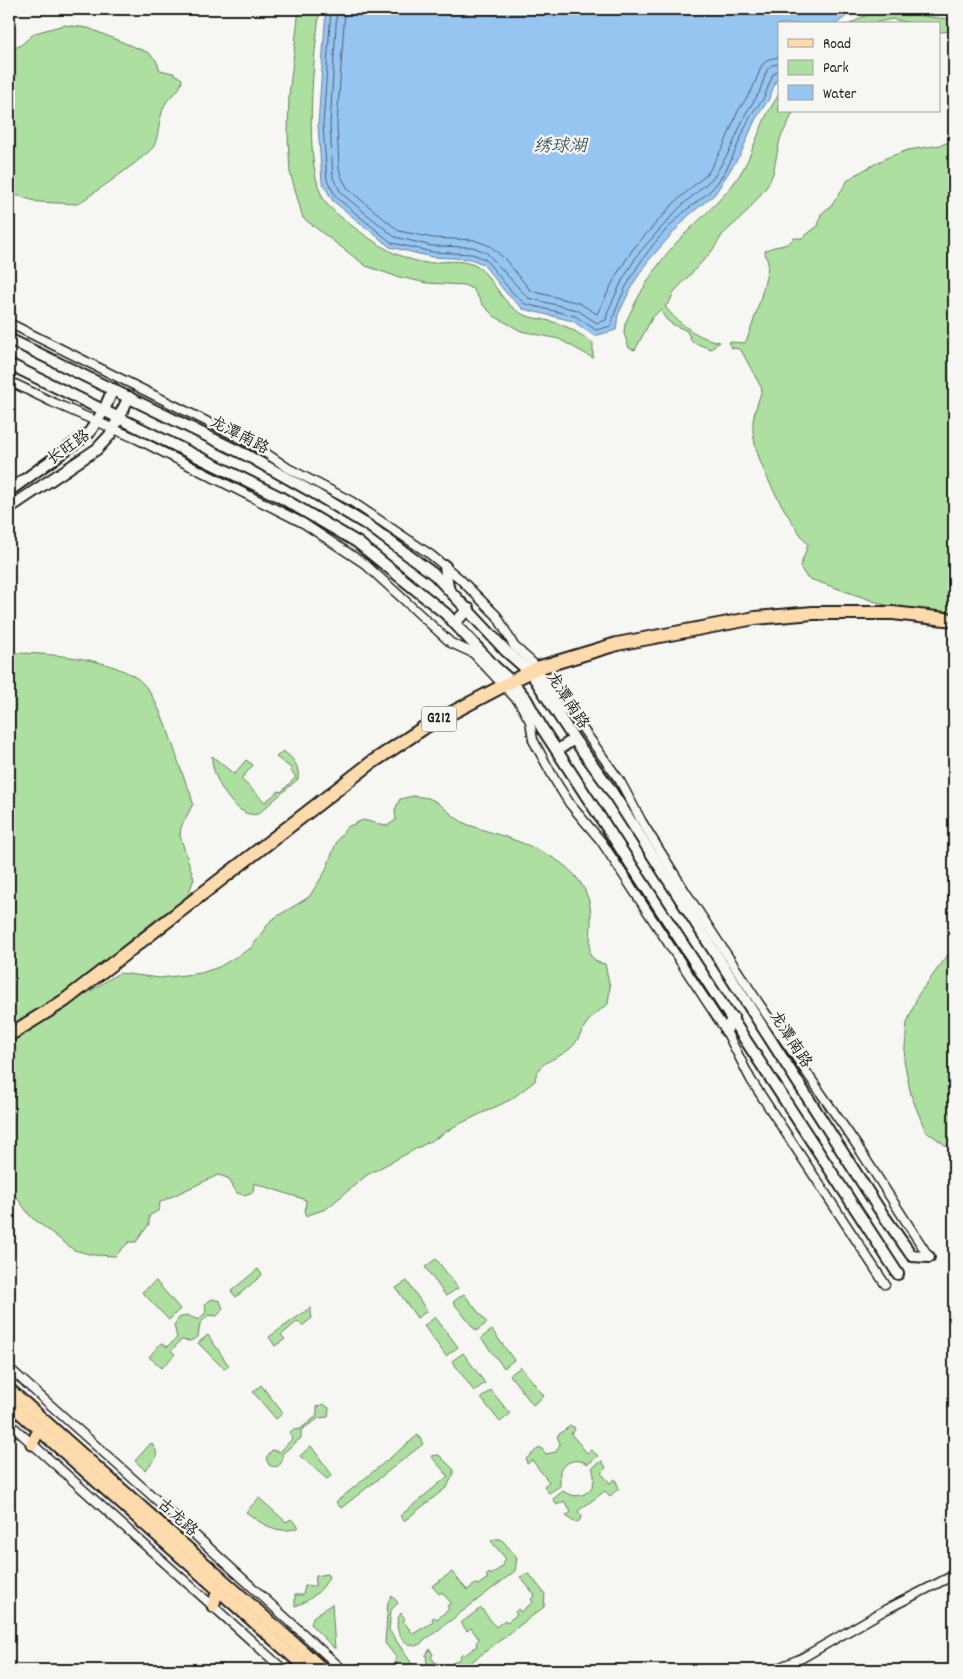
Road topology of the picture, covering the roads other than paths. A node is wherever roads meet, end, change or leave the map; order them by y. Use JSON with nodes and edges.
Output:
{"nodes":[{"id":1,"x":9,"y":323,"type":"edge"},
{"id":2,"x":9,"y":339,"type":"edge"},
{"id":3,"x":9,"y":364,"type":"edge"},
{"id":4,"x":9,"y":380,"type":"edge"},
{"id":5,"x":113,"y":389,"type":"junction"},
{"id":6,"x":129,"y":397,"type":"junction"},
{"id":7,"x":104,"y":410,"type":"junction"},
{"id":8,"x":120,"y":419,"type":"junction"},
{"id":9,"x":97,"y":422,"type":"junction"},
{"id":10,"x":113,"y":429,"type":"junction"},
{"id":11,"x":9,"y":491,"type":"edge"},
{"id":12,"x":9,"y":508,"type":"edge"},
{"id":13,"x":445,"y":566,"type":"junction"},
{"id":14,"x":448,"y":587,"type":"junction"},
{"id":15,"x":469,"y":609,"type":"junction"},
{"id":16,"x":954,"y":620,"type":"edge"},
{"id":17,"x":454,"y":623,"type":"junction"},
{"id":18,"x":534,"y":670,"type":"junction"},
{"id":19,"x":508,"y":684,"type":"junction"},
{"id":20,"x":574,"y":739,"type":"junction"},
{"id":21,"x":558,"y":750,"type":"junction"},
{"id":22,"x":732,"y":1017,"type":"junction"},
{"id":23,"x":726,"y":1030,"type":"junction"},
{"id":24,"x":9,"y":1035,"type":"edge"},
{"id":25,"x":929,"y":1257,"type":"joint"},
{"id":26,"x":898,"y":1274,"type":"dead end"},
{"id":27,"x":885,"y":1284,"type":"dead end"},
{"id":28,"x":9,"y":1368,"type":"edge"},
{"id":29,"x":9,"y":1389,"type":"edge"},
{"id":30,"x":9,"y":1403,"type":"edge"},
{"id":31,"x":9,"y":1423,"type":"edge"},
{"id":32,"x":39,"y":1430,"type":"junction"},
{"id":33,"x":32,"y":1444,"type":"junction"},
{"id":34,"x":954,"y":1575,"type":"edge"},
{"id":35,"x":218,"y":1590,"type":"junction"},
{"id":36,"x":213,"y":1606,"type":"junction"},
{"id":37,"x":284,"y":1670,"type":"edge"},
{"id":38,"x":308,"y":1670,"type":"edge"},
{"id":39,"x":324,"y":1670,"type":"edge"},
{"id":40,"x":343,"y":1670,"type":"edge"},
{"id":41,"x":773,"y":1670,"type":"edge"}],
"edges":[{"from":1,"to":13,"type":"street"},
{"from":2,"to":5,"type":"main road","name":"龙潭南路"},
{"from":3,"to":7,"type":"main road","name":"龙潭南路"},
{"from":4,"to":9,"type":"street"},
{"from":5,"to":6,"type":"main road","name":"龙潭南路"},
{"from":5,"to":7,"type":"main road","name":"长旺路"},
{"from":6,"to":8,"type":"main road","name":"长旺路"},
{"from":6,"to":14,"type":"main road","name":"龙潭南路"},
{"from":7,"to":8,"type":"main road","name":"龙潭南路"},
{"from":7,"to":9,"type":"main road","name":"长旺路"},
{"from":8,"to":10,"type":"main road","name":"长旺路"},
{"from":8,"to":17,"type":"main road","name":"龙潭南路"},
{"from":9,"to":10,"type":"street"},
{"from":9,"to":11,"type":"main road","name":"长旺路"},
{"from":10,"to":12,"type":"main road","name":"长旺路"},
{"from":10,"to":19,"type":"street"},
{"from":13,"to":14,"type":"main road"},
{"from":13,"to":18,"type":"street"},
{"from":14,"to":15,"type":"main road","name":"龙潭南路"},
{"from":15,"to":17,"type":"main road"},
{"from":15,"to":18,"type":"main road","name":"龙潭南路"},
{"from":16,"to":18,"type":"highway","number":"G212"},
{"from":17,"to":19,"type":"main road","name":"龙潭南路"},
{"from":18,"to":19,"type":"highway","number":"G212"},
{"from":18,"to":20,"type":"main road","name":"龙潭南路"},
{"from":18,"to":25,"type":"street"},
{"from":19,"to":21,"type":"main road","name":"龙潭南路"},
{"from":19,"to":23,"type":"street"},
{"from":19,"to":24,"type":"highway","number":"G212"},
{"from":20,"to":21,"type":"main road"},
{"from":20,"to":25,"type":"main road","name":"龙潭南路"},
{"from":21,"to":22,"type":"main road","name":"龙潭南路"},
{"from":22,"to":23,"type":"main road"},
{"from":22,"to":26,"type":"main road","name":"龙潭南路"},
{"from":23,"to":27,"type":"street"},
{"from":28,"to":40,"type":"street"},
{"from":29,"to":39,"type":"main road","name":"古龙路"},
{"from":30,"to":32,"type":"main road","name":"古龙路"},
{"from":31,"to":33,"type":"street"},
{"from":32,"to":33,"type":"main road"},
{"from":32,"to":35,"type":"main road","name":"古龙路"},
{"from":33,"to":36,"type":"street"},
{"from":34,"to":41,"type":"street"},
{"from":35,"to":36,"type":"main road"},
{"from":35,"to":38,"type":"main road","name":"古龙路"},
{"from":36,"to":37,"type":"street"}]}
